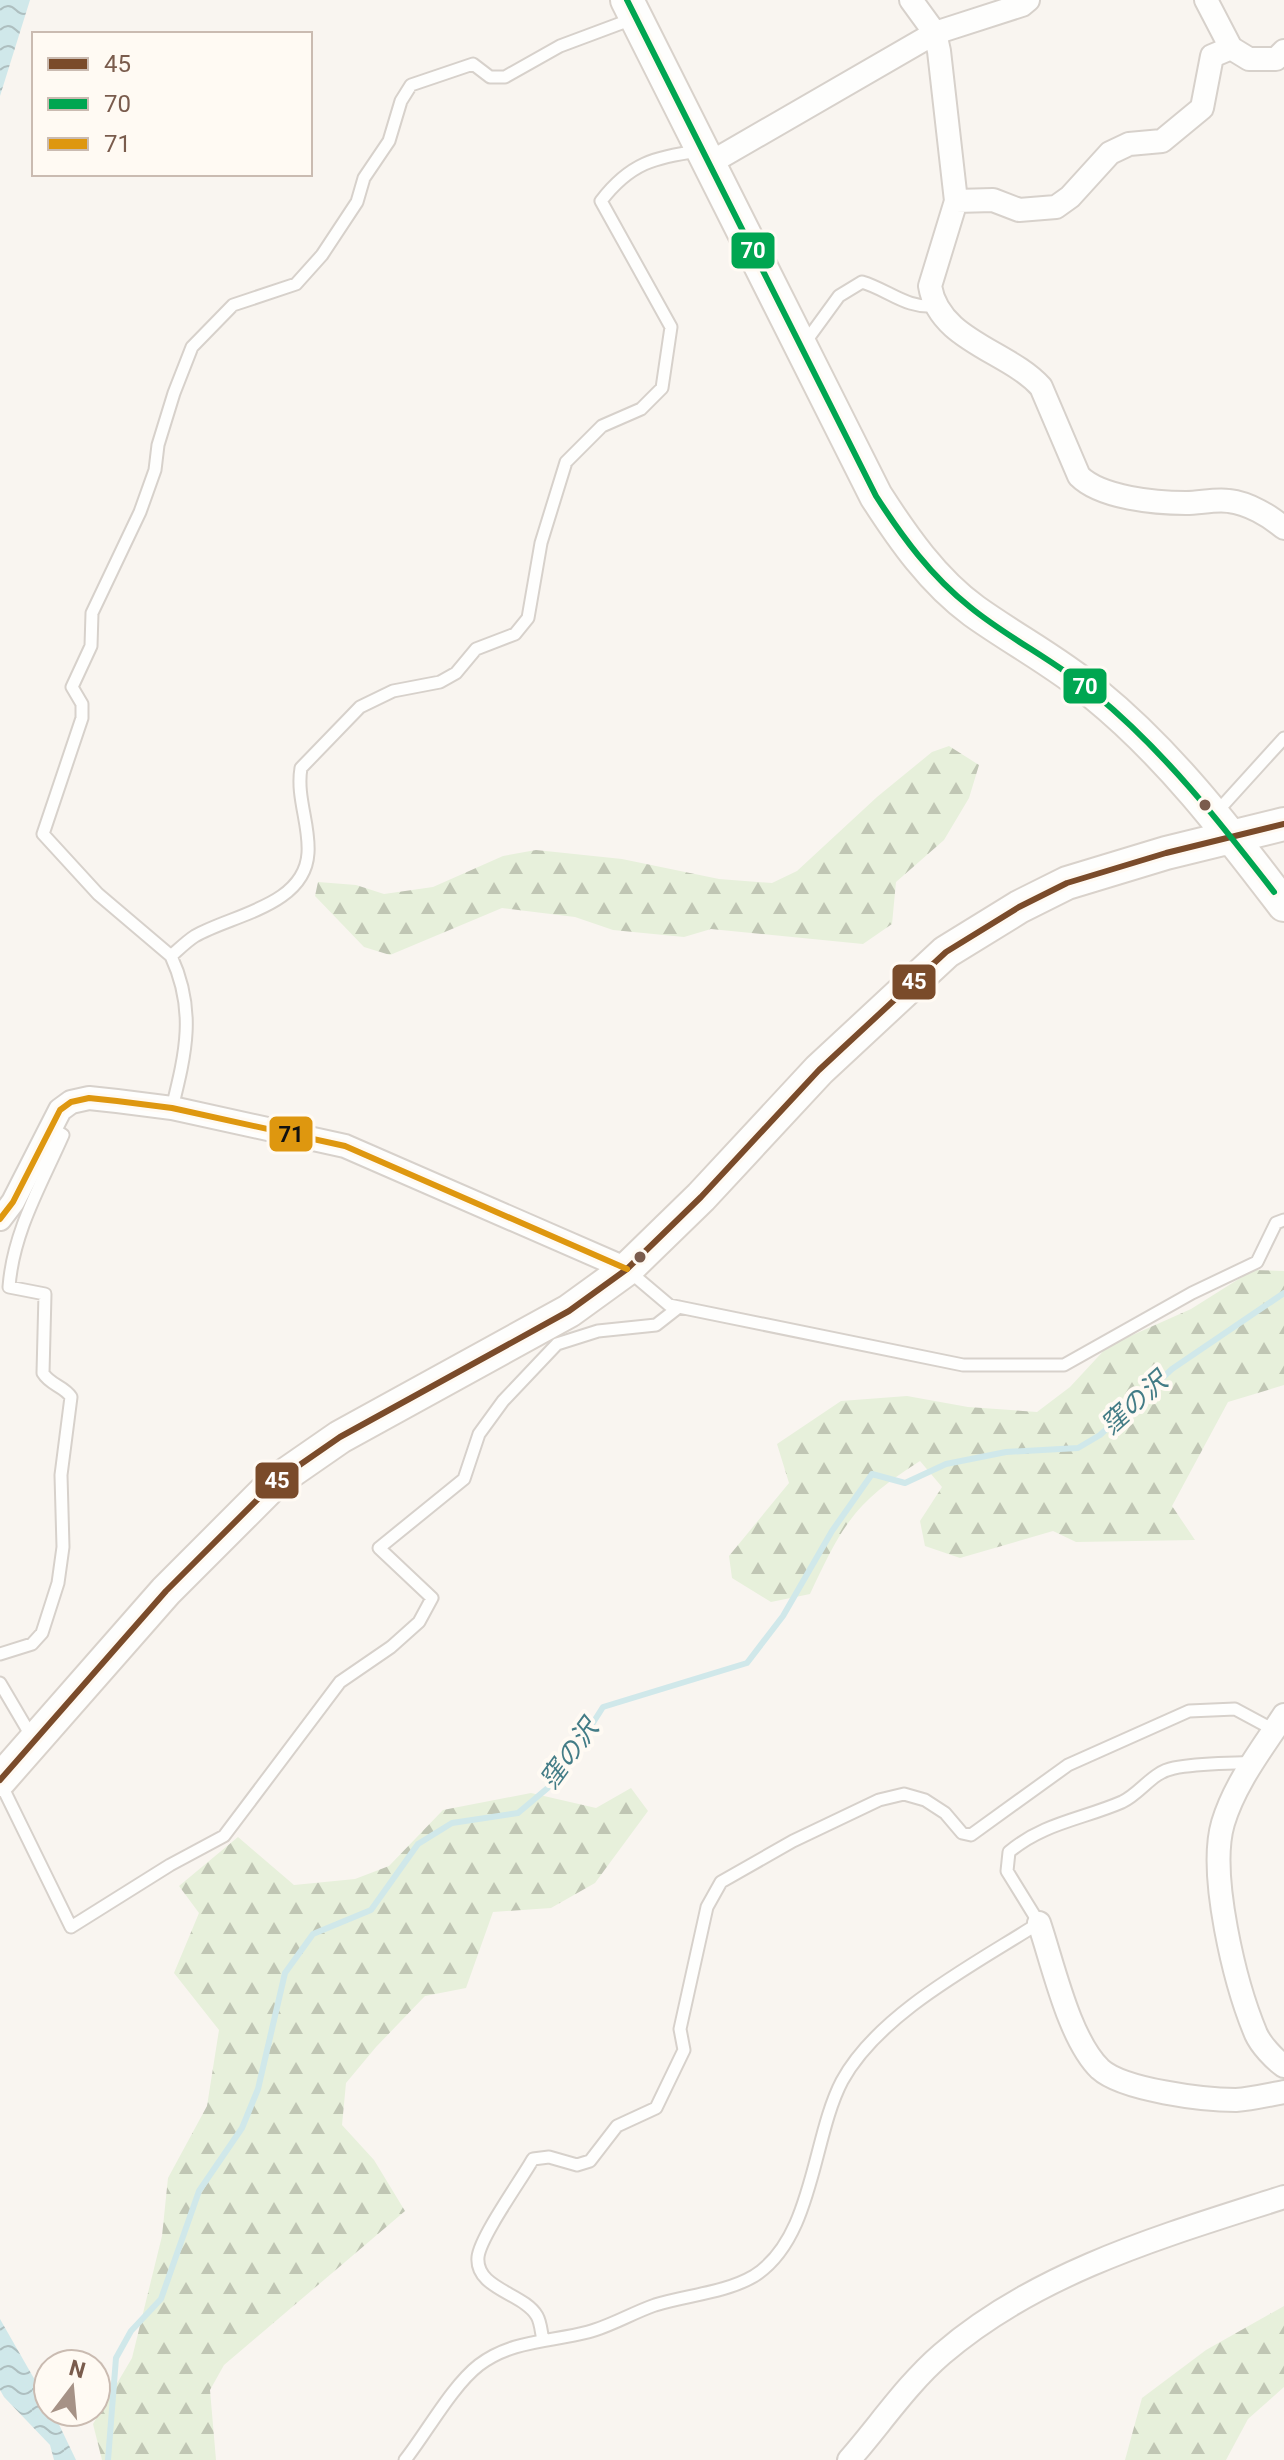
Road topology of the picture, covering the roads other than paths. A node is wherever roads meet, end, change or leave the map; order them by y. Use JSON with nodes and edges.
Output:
{"nodes":[{"id":1,"x":911,"y":0,"type":"edge"},
{"id":2,"x":1028,"y":0,"type":"edge"},
{"id":3,"x":1206,"y":0,"type":"edge"},
{"id":4,"x":632,"y":9,"type":"edge"},
{"id":5,"x":935,"y":33,"type":"junction"},
{"id":6,"x":1231,"y":48,"type":"junction"},
{"id":7,"x":1284,"y":51,"type":"edge"},
{"id":8,"x":706,"y":157,"type":"junction"},
{"id":9,"x":956,"y":201,"type":"junction"},
{"id":10,"x":937,"y":306,"type":"junction"},
{"id":11,"x":801,"y":348,"type":"junction"},
{"id":12,"x":1284,"y":528,"type":"edge"},
{"id":13,"x":1284,"y":738,"type":"edge"},
{"id":14,"x":1284,"y":824,"type":"edge"},
{"id":15,"x":1223,"y":825,"type":"junction"},
{"id":16,"x":1284,"y":905,"type":"edge"},
{"id":17,"x":171,"y":956,"type":"junction"},
{"id":18,"x":172,"y":1108,"type":"junction"},
{"id":19,"x":50,"y":1127,"type":"junction"},
{"id":20,"x":0,"y":1219,"type":"edge"},
{"id":21,"x":1284,"y":1220,"type":"edge"},
{"id":22,"x":627,"y":1269,"type":"junction"},
{"id":23,"x":679,"y":1307,"type":"junction"},
{"id":24,"x":0,"y":1654,"type":"edge"},
{"id":25,"x":0,"y":1683,"type":"edge"},
{"id":26,"x":1277,"y":1730,"type":"edge"},
{"id":27,"x":33,"y":1740,"type":"junction"},
{"id":28,"x":1254,"y":1762,"type":"junction"},
{"id":29,"x":0,"y":1781,"type":"edge"},
{"id":30,"x":1039,"y":1923,"type":"junction"},
{"id":31,"x":1284,"y":2066,"type":"edge"},
{"id":32,"x":1284,"y":2092,"type":"edge"},
{"id":33,"x":1284,"y":2197,"type":"edge"},
{"id":34,"x":543,"y":2340,"type":"junction"},
{"id":35,"x":405,"y":2460,"type":"edge"},
{"id":36,"x":849,"y":2460,"type":"edge"}],
"edges":[{"from":1,"to":5,"type":"street"},
{"from":2,"to":5,"type":"street"},
{"from":3,"to":6,"type":"street"},
{"from":4,"to":8,"type":"main road"},
{"from":4,"to":17,"type":"lane"},
{"from":5,"to":8,"type":"street"},
{"from":5,"to":9,"type":"street"},
{"from":6,"to":7,"type":"street"},
{"from":6,"to":9,"type":"street"},
{"from":8,"to":11,"type":"main road"},
{"from":8,"to":17,"type":"lane"},
{"from":9,"to":10,"type":"street"},
{"from":10,"to":11,"type":"lane"},
{"from":10,"to":12,"type":"street"},
{"from":11,"to":15,"type":"main road"},
{"from":13,"to":15,"type":"lane"},
{"from":14,"to":15,"type":"main road"},
{"from":15,"to":16,"type":"main road"},
{"from":15,"to":22,"type":"main road"},
{"from":17,"to":18,"type":"lane"},
{"from":18,"to":19,"type":"street"},
{"from":18,"to":22,"type":"street"},
{"from":19,"to":20,"type":"street"},
{"from":19,"to":24,"type":"lane"},
{"from":21,"to":23,"type":"lane"},
{"from":22,"to":23,"type":"lane"},
{"from":22,"to":27,"type":"main road"},
{"from":23,"to":29,"type":"lane"},
{"from":25,"to":27,"type":"lane"},
{"from":26,"to":28,"type":"street"},
{"from":26,"to":34,"type":"lane"},
{"from":27,"to":29,"type":"main road"},
{"from":28,"to":30,"type":"lane"},
{"from":28,"to":31,"type":"street"},
{"from":30,"to":32,"type":"street"},
{"from":30,"to":34,"type":"lane"},
{"from":33,"to":36,"type":"street"},
{"from":34,"to":35,"type":"lane"}]}
